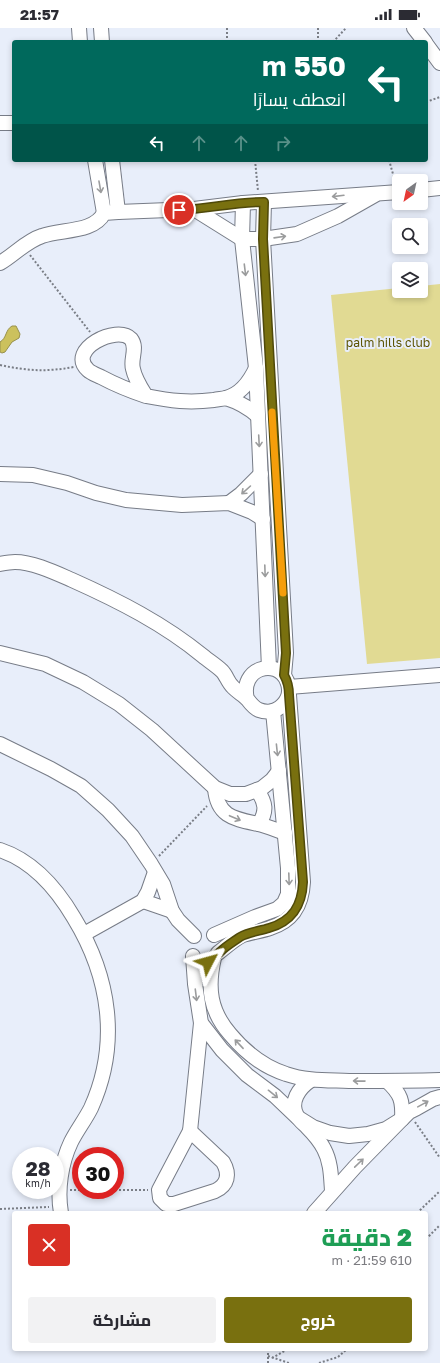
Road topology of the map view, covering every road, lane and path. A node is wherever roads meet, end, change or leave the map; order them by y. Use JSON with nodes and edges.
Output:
{"nodes":[{"id":1,"x":78,"y":28,"type":"edge"},
{"id":2,"x":101,"y":28,"type":"edge"},
{"id":3,"x":227,"y":28,"type":"edge"},
{"id":4,"x":318,"y":28,"type":"edge"},
{"id":5,"x":346,"y":28,"type":"edge"},
{"id":6,"x":414,"y":28,"type":"edge"},
{"id":7,"x":80,"y":40,"type":"edge"},
{"id":8,"x":102,"y":40,"type":"edge"},
{"id":9,"x":226,"y":40,"type":"edge"},
{"id":10,"x":318,"y":40,"type":"edge"},
{"id":11,"x":336,"y":40,"type":"edge"},
{"id":12,"x":423,"y":40,"type":"edge"},
{"id":13,"x":428,"y":47,"type":"edge"},
{"id":14,"x":440,"y":63,"type":"edge"},
{"id":15,"x":440,"y":97,"type":"edge"},
{"id":16,"x":428,"y":101,"type":"edge"},
{"id":17,"x":0,"y":123,"type":"edge"},
{"id":18,"x":12,"y":123,"type":"edge"},
{"id":19,"x":95,"y":162,"type":"edge"},
{"id":20,"x":112,"y":162,"type":"edge"},
{"id":21,"x":255,"y":162,"type":"edge"},
{"id":22,"x":390,"y":162,"type":"edge"},
{"id":23,"x":393,"y":174,"type":"edge"},
{"id":24,"x":440,"y":188,"type":"edge"},
{"id":25,"x":428,"y":189,"type":"edge"},
{"id":26,"x":392,"y":193,"type":"edge"},
{"id":27,"x":377,"y":194,"type":"junction"},
{"id":28,"x":262,"y":202,"type":"junction"},
{"id":29,"x":243,"y":203,"type":"junction"},
{"id":30,"x":194,"y":209,"type":"junction"},
{"id":31,"x":118,"y":212,"type":"junction"},
{"id":32,"x":104,"y":213,"type":"junction"},
{"id":33,"x":242,"y":239,"type":"junction"},
{"id":34,"x":263,"y":239,"type":"junction"},
{"id":35,"x":23,"y":247,"type":"junction"},
{"id":36,"x":0,"y":264,"type":"edge"},
{"id":37,"x":97,"y":340,"type":"junction"},
{"id":38,"x":0,"y":365,"type":"edge"},
{"id":39,"x":84,"y":365,"type":"junction"},
{"id":40,"x":132,"y":368,"type":"junction"},
{"id":41,"x":256,"y":368,"type":"junction"},
{"id":42,"x":114,"y":384,"type":"junction"},
{"id":43,"x":146,"y":396,"type":"junction"},
{"id":44,"x":226,"y":398,"type":"junction"},
{"id":45,"x":258,"y":416,"type":"junction"},
{"id":46,"x":0,"y":474,"type":"edge"},
{"id":47,"x":261,"y":474,"type":"junction"},
{"id":48,"x":229,"y":503,"type":"junction"},
{"id":49,"x":263,"y":519,"type":"junction"},
{"id":50,"x":0,"y":564,"type":"edge"},
{"id":51,"x":0,"y":653,"type":"edge"},
{"id":52,"x":269,"y":668,"type":"junction"},
{"id":53,"x":223,"y":672,"type":"junction"},
{"id":54,"x":254,"y":672,"type":"junction"},
{"id":55,"x":440,"y":675,"type":"edge"},
{"id":56,"x":287,"y":686,"type":"junction"},
{"id":57,"x":247,"y":699,"type":"junction"},
{"id":58,"x":273,"y":711,"type":"junction"},
{"id":59,"x":0,"y":744,"type":"edge"},
{"id":60,"x":279,"y":771,"type":"junction"},
{"id":61,"x":258,"y":790,"type":"junction"},
{"id":62,"x":215,"y":793,"type":"junction"},
{"id":63,"x":259,"y":824,"type":"junction"},
{"id":64,"x":285,"y":833,"type":"junction"},
{"id":65,"x":0,"y":850,"type":"edge"},
{"id":66,"x":153,"y":868,"type":"junction"},
{"id":67,"x":142,"y":901,"type":"junction"},
{"id":68,"x":172,"y":910,"type":"junction"},
{"id":69,"x":84,"y":934,"type":"junction"},
{"id":70,"x":214,"y":935,"type":"junction"},
{"id":71,"x":194,"y":936,"type":"junction"},
{"id":72,"x":193,"y":956,"type":"junction"},
{"id":73,"x":216,"y":956,"type":"junction"},
{"id":74,"x":201,"y":1023,"type":"junction"},
{"id":75,"x":312,"y":1080,"type":"junction"},
{"id":76,"x":440,"y":1080,"type":"edge"},
{"id":77,"x":387,"y":1081,"type":"junction"},
{"id":78,"x":440,"y":1097,"type":"edge"},
{"id":79,"x":405,"y":1116,"type":"junction"},
{"id":80,"x":297,"y":1117,"type":"junction"},
{"id":81,"x":190,"y":1131,"type":"junction"},
{"id":82,"x":440,"y":1158,"type":"edge"},
{"id":83,"x":124,"y":1190,"type":"edge"},
{"id":84,"x":159,"y":1190,"type":"junction"},
{"id":85,"x":332,"y":1191,"type":"junction"},
{"id":86,"x":440,"y":1191,"type":"edge"},
{"id":87,"x":0,"y":1209,"type":"edge"},
{"id":88,"x":60,"y":1210,"type":"edge"},
{"id":89,"x":316,"y":1211,"type":"edge"},
{"id":90,"x":419,"y":1211,"type":"edge"},
{"id":91,"x":440,"y":1225,"type":"edge"},
{"id":92,"x":428,"y":1237,"type":"edge"},
{"id":93,"x":268,"y":1351,"type":"edge"},
{"id":94,"x":284,"y":1351,"type":"edge"},
{"id":95,"x":345,"y":1351,"type":"edge"},
{"id":96,"x":268,"y":1356,"type":"junction"},
{"id":97,"x":272,"y":1358,"type":"junction"},
{"id":98,"x":268,"y":1363,"type":"edge"},
{"id":99,"x":289,"y":1363,"type":"edge"},
{"id":100,"x":319,"y":1363,"type":"edge"}],
"edges":[{"from":1,"to":7,"type":"street"},
{"from":2,"to":8,"type":"street"},
{"from":3,"to":9,"type":"path"},
{"from":4,"to":10,"type":"path"},
{"from":5,"to":11,"type":"path"},
{"from":6,"to":12,"type":"street"},
{"from":13,"to":14,"type":"street"},
{"from":15,"to":16,"type":"path"},
{"from":17,"to":18,"type":"street"},
{"from":19,"to":32,"type":"street","one_way":true},
{"from":20,"to":31,"type":"street"},
{"from":21,"to":28,"type":"path"},
{"from":22,"to":23,"type":"path"},
{"from":24,"to":25,"type":"street"},
{"from":26,"to":27,"type":"street"},
{"from":27,"to":28,"type":"street","one_way":true},
{"from":34,"to":27,"type":"street","one_way":true},
{"from":28,"to":29,"type":"street"},
{"from":28,"to":34,"type":"street"},
{"from":29,"to":30,"type":"street"},
{"from":29,"to":33,"type":"street"},
{"from":30,"to":31,"type":"street"},
{"from":30,"to":33,"type":"street"},
{"from":31,"to":32,"type":"street"},
{"from":32,"to":35,"type":"street"},
{"from":33,"to":34,"type":"street"},
{"from":33,"to":41,"type":"street","one_way":true},
{"from":34,"to":56,"type":"street"},
{"from":35,"to":36,"type":"street"},
{"from":35,"to":37,"type":"path"},
{"from":37,"to":39,"type":"street"},
{"from":37,"to":40,"type":"street"},
{"from":38,"to":39,"type":"path"},
{"from":39,"to":42,"type":"street"},
{"from":40,"to":42,"type":"street"},
{"from":40,"to":43,"type":"street"},
{"from":41,"to":44,"type":"street"},
{"from":41,"to":45,"type":"street"},
{"from":42,"to":43,"type":"street"},
{"from":43,"to":44,"type":"street"},
{"from":44,"to":45,"type":"street"},
{"from":45,"to":47,"type":"street","one_way":true},
{"from":46,"to":48,"type":"street"},
{"from":47,"to":48,"type":"street","one_way":true},
{"from":47,"to":49,"type":"street"},
{"from":48,"to":49,"type":"street"},
{"from":49,"to":52,"type":"street","one_way":true},
{"from":50,"to":53,"type":"street"},
{"from":51,"to":62,"type":"street"},
{"from":52,"to":54,"type":"street"},
{"from":52,"to":56,"type":"street"},
{"from":53,"to":54,"type":"street"},
{"from":53,"to":57,"type":"street"},
{"from":54,"to":57,"type":"street"},
{"from":55,"to":56,"type":"street"},
{"from":56,"to":58,"type":"street"},
{"from":56,"to":73,"type":"street"},
{"from":57,"to":58,"type":"street"},
{"from":58,"to":60,"type":"street","one_way":true},
{"from":59,"to":66,"type":"street"},
{"from":60,"to":61,"type":"street"},
{"from":60,"to":64,"type":"street"},
{"from":61,"to":62,"type":"street"},
{"from":61,"to":63,"type":"street"},
{"from":62,"to":63,"type":"street","one_way":true},
{"from":62,"to":66,"type":"path"},
{"from":63,"to":64,"type":"street"},
{"from":64,"to":70,"type":"street","one_way":true},
{"from":65,"to":69,"type":"street"},
{"from":66,"to":67,"type":"street"},
{"from":66,"to":68,"type":"street"},
{"from":67,"to":68,"type":"street"},
{"from":67,"to":69,"type":"street"},
{"from":68,"to":71,"type":"street"},
{"from":69,"to":88,"type":"street"},
{"from":70,"to":71,"type":"street"},
{"from":70,"to":73,"type":"street"},
{"from":71,"to":72,"type":"street"},
{"from":72,"to":73,"type":"street"},
{"from":72,"to":74,"type":"street","one_way":true},
{"from":75,"to":73,"type":"street","one_way":true},
{"from":74,"to":80,"type":"street","one_way":true},
{"from":74,"to":81,"type":"street"},
{"from":77,"to":75,"type":"street","one_way":true},
{"from":75,"to":80,"type":"street"},
{"from":76,"to":77,"type":"street"},
{"from":77,"to":79,"type":"street"},
{"from":79,"to":78,"type":"street","one_way":true},
{"from":79,"to":80,"type":"street"},
{"from":79,"to":82,"type":"path"},
{"from":85,"to":79,"type":"street","one_way":true},
{"from":80,"to":85,"type":"street"},
{"from":81,"to":84,"type":"street"},
{"from":81,"to":84,"type":"street"},
{"from":83,"to":84,"type":"path"},
{"from":85,"to":89,"type":"street"},
{"from":86,"to":90,"type":"path"},
{"from":87,"to":88,"type":"path"},
{"from":91,"to":92,"type":"path"},
{"from":93,"to":96,"type":"path"},
{"from":94,"to":97,"type":"path"},
{"from":95,"to":100,"type":"path"},
{"from":96,"to":97,"type":"path"},
{"from":96,"to":98,"type":"path"},
{"from":97,"to":99,"type":"path"}]}
